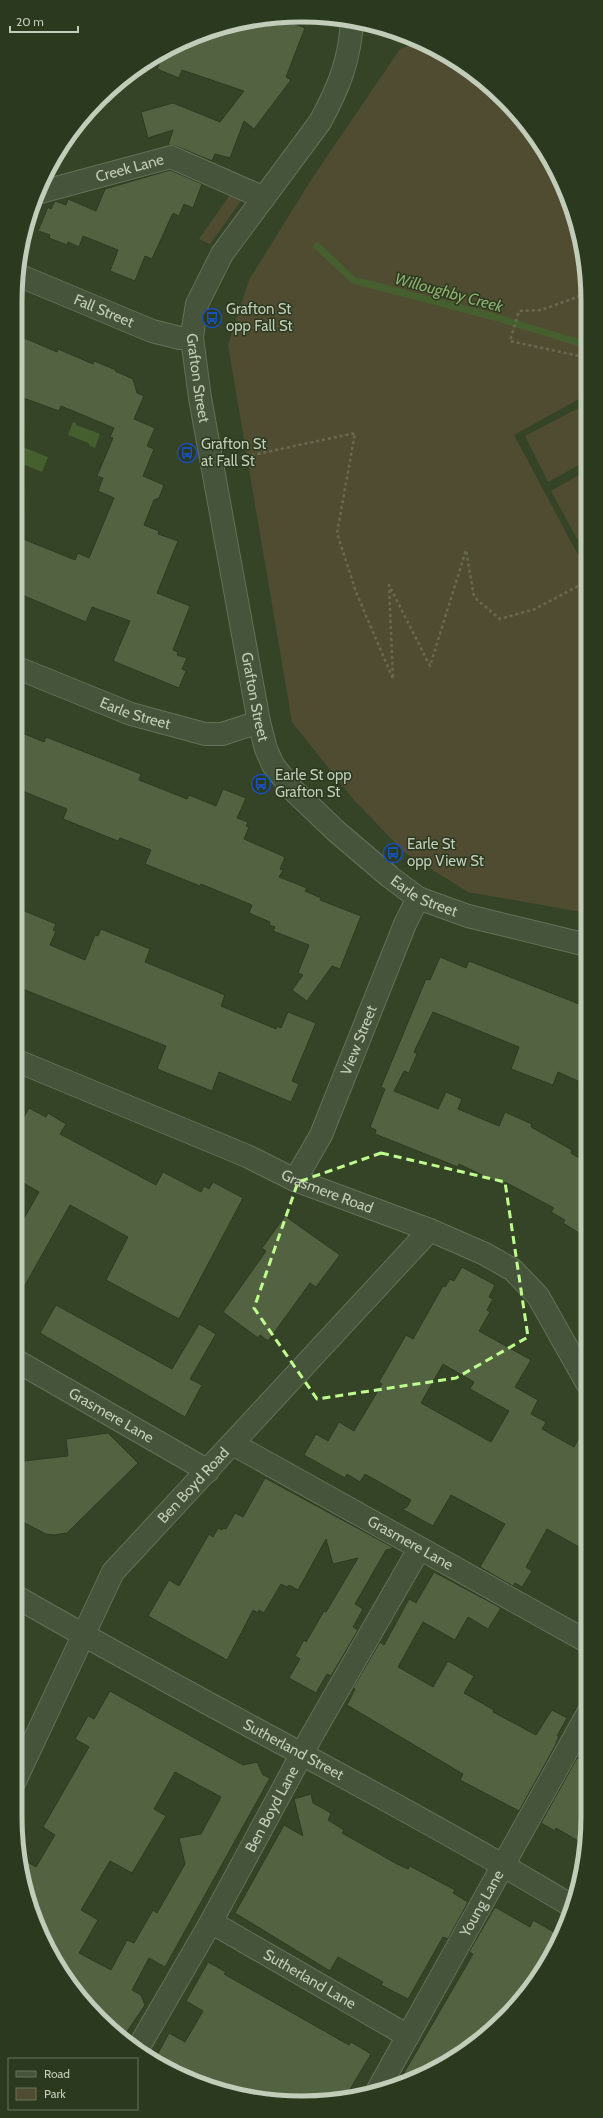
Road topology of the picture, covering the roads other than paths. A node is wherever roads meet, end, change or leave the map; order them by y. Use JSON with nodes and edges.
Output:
{"nodes":[{"id":1,"x":352,"y":26,"type":"edge"},
{"id":2,"x":45,"y":191,"type":"edge"},
{"id":3,"x":264,"y":198,"type":"junction"},
{"id":4,"x":23,"y":277,"type":"edge"},
{"id":5,"x":192,"y":338,"type":"junction"},
{"id":6,"x":22,"y":670,"type":"edge"},
{"id":7,"x":259,"y":722,"type":"junction"},
{"id":8,"x":293,"y":790,"type":"joint"},
{"id":9,"x":418,"y":898,"type":"junction"},
{"id":10,"x":581,"y":944,"type":"edge"},
{"id":11,"x":22,"y":1063,"type":"edge"},
{"id":12,"x":295,"y":1180,"type":"junction"},
{"id":13,"x":430,"y":1230,"type":"junction"},
{"id":14,"x":22,"y":1364,"type":"edge"},
{"id":15,"x":581,"y":1372,"type":"edge"},
{"id":16,"x":233,"y":1444,"type":"junction"},
{"id":17,"x":208,"y":1471,"type":"junction"},
{"id":18,"x":419,"y":1548,"type":"junction"},
{"id":19,"x":22,"y":1600,"type":"edge"},
{"id":20,"x":82,"y":1635,"type":"junction"},
{"id":21,"x":581,"y":1638,"type":"edge"},
{"id":22,"x":581,"y":1726,"type":"edge"},
{"id":23,"x":302,"y":1753,"type":"junction"},
{"id":24,"x":22,"y":1766,"type":"edge"},
{"id":25,"x":503,"y":1865,"type":"junction"},
{"id":26,"x":567,"y":1903,"type":"edge"},
{"id":27,"x":211,"y":1922,"type":"junction"},
{"id":28,"x":408,"y":2036,"type":"junction"},
{"id":29,"x":141,"y":2045,"type":"edge"},
{"id":30,"x":381,"y":2084,"type":"edge"}],
"edges":[{"from":1,"to":3,"type":"street","name":"Grafton Street"},
{"from":2,"to":3,"type":"street","name":"Creek Lane"},
{"from":3,"to":5,"type":"street","name":"Grafton Street"},
{"from":4,"to":5,"type":"street","name":"Fall Street"},
{"from":5,"to":7,"type":"street","name":"Grafton Street"},
{"from":6,"to":7,"type":"street","name":"Earle Street"},
{"from":7,"to":8,"type":"street","name":"Grafton Street"},
{"from":8,"to":9,"type":"street","name":"Earle Street"},
{"from":9,"to":10,"type":"street","name":"Earle Street"},
{"from":9,"to":12,"type":"street","name":"View Street"},
{"from":11,"to":12,"type":"street","name":"Grasmere Road"},
{"from":12,"to":13,"type":"street","name":"Grasmere Road"},
{"from":13,"to":15,"type":"street","name":"Grasmere Road"},
{"from":13,"to":16,"type":"street","name":"Ben Boyd Road"},
{"from":14,"to":17,"type":"street","name":"Grasmere Lane"},
{"from":16,"to":17,"type":"street","name":"Ben Boyd Road"},
{"from":16,"to":18,"type":"street","name":"Grasmere Lane"},
{"from":17,"to":20,"type":"street","name":"Ben Boyd Road"},
{"from":18,"to":21,"type":"street","name":"Grasmere Lane"},
{"from":18,"to":23,"type":"street","name":"Ben Boyd Lane"},
{"from":19,"to":20,"type":"street","name":"Sutherland Street"},
{"from":20,"to":23,"type":"street","name":"Sutherland Street"},
{"from":20,"to":24,"type":"street","name":"Ben Boyd Road"},
{"from":22,"to":25,"type":"street","name":"Young Lane"},
{"from":23,"to":25,"type":"street","name":"Sutherland Street"},
{"from":23,"to":27,"type":"street","name":"Ben Boyd Lane"},
{"from":25,"to":26,"type":"street","name":"Sutherland Street"},
{"from":25,"to":28,"type":"street","name":"Young Lane"},
{"from":27,"to":28,"type":"street","name":"Sutherland Lane"},
{"from":27,"to":29,"type":"street","name":"Ben Boyd Lane"},
{"from":28,"to":30,"type":"street","name":"Young Lane"}]}
